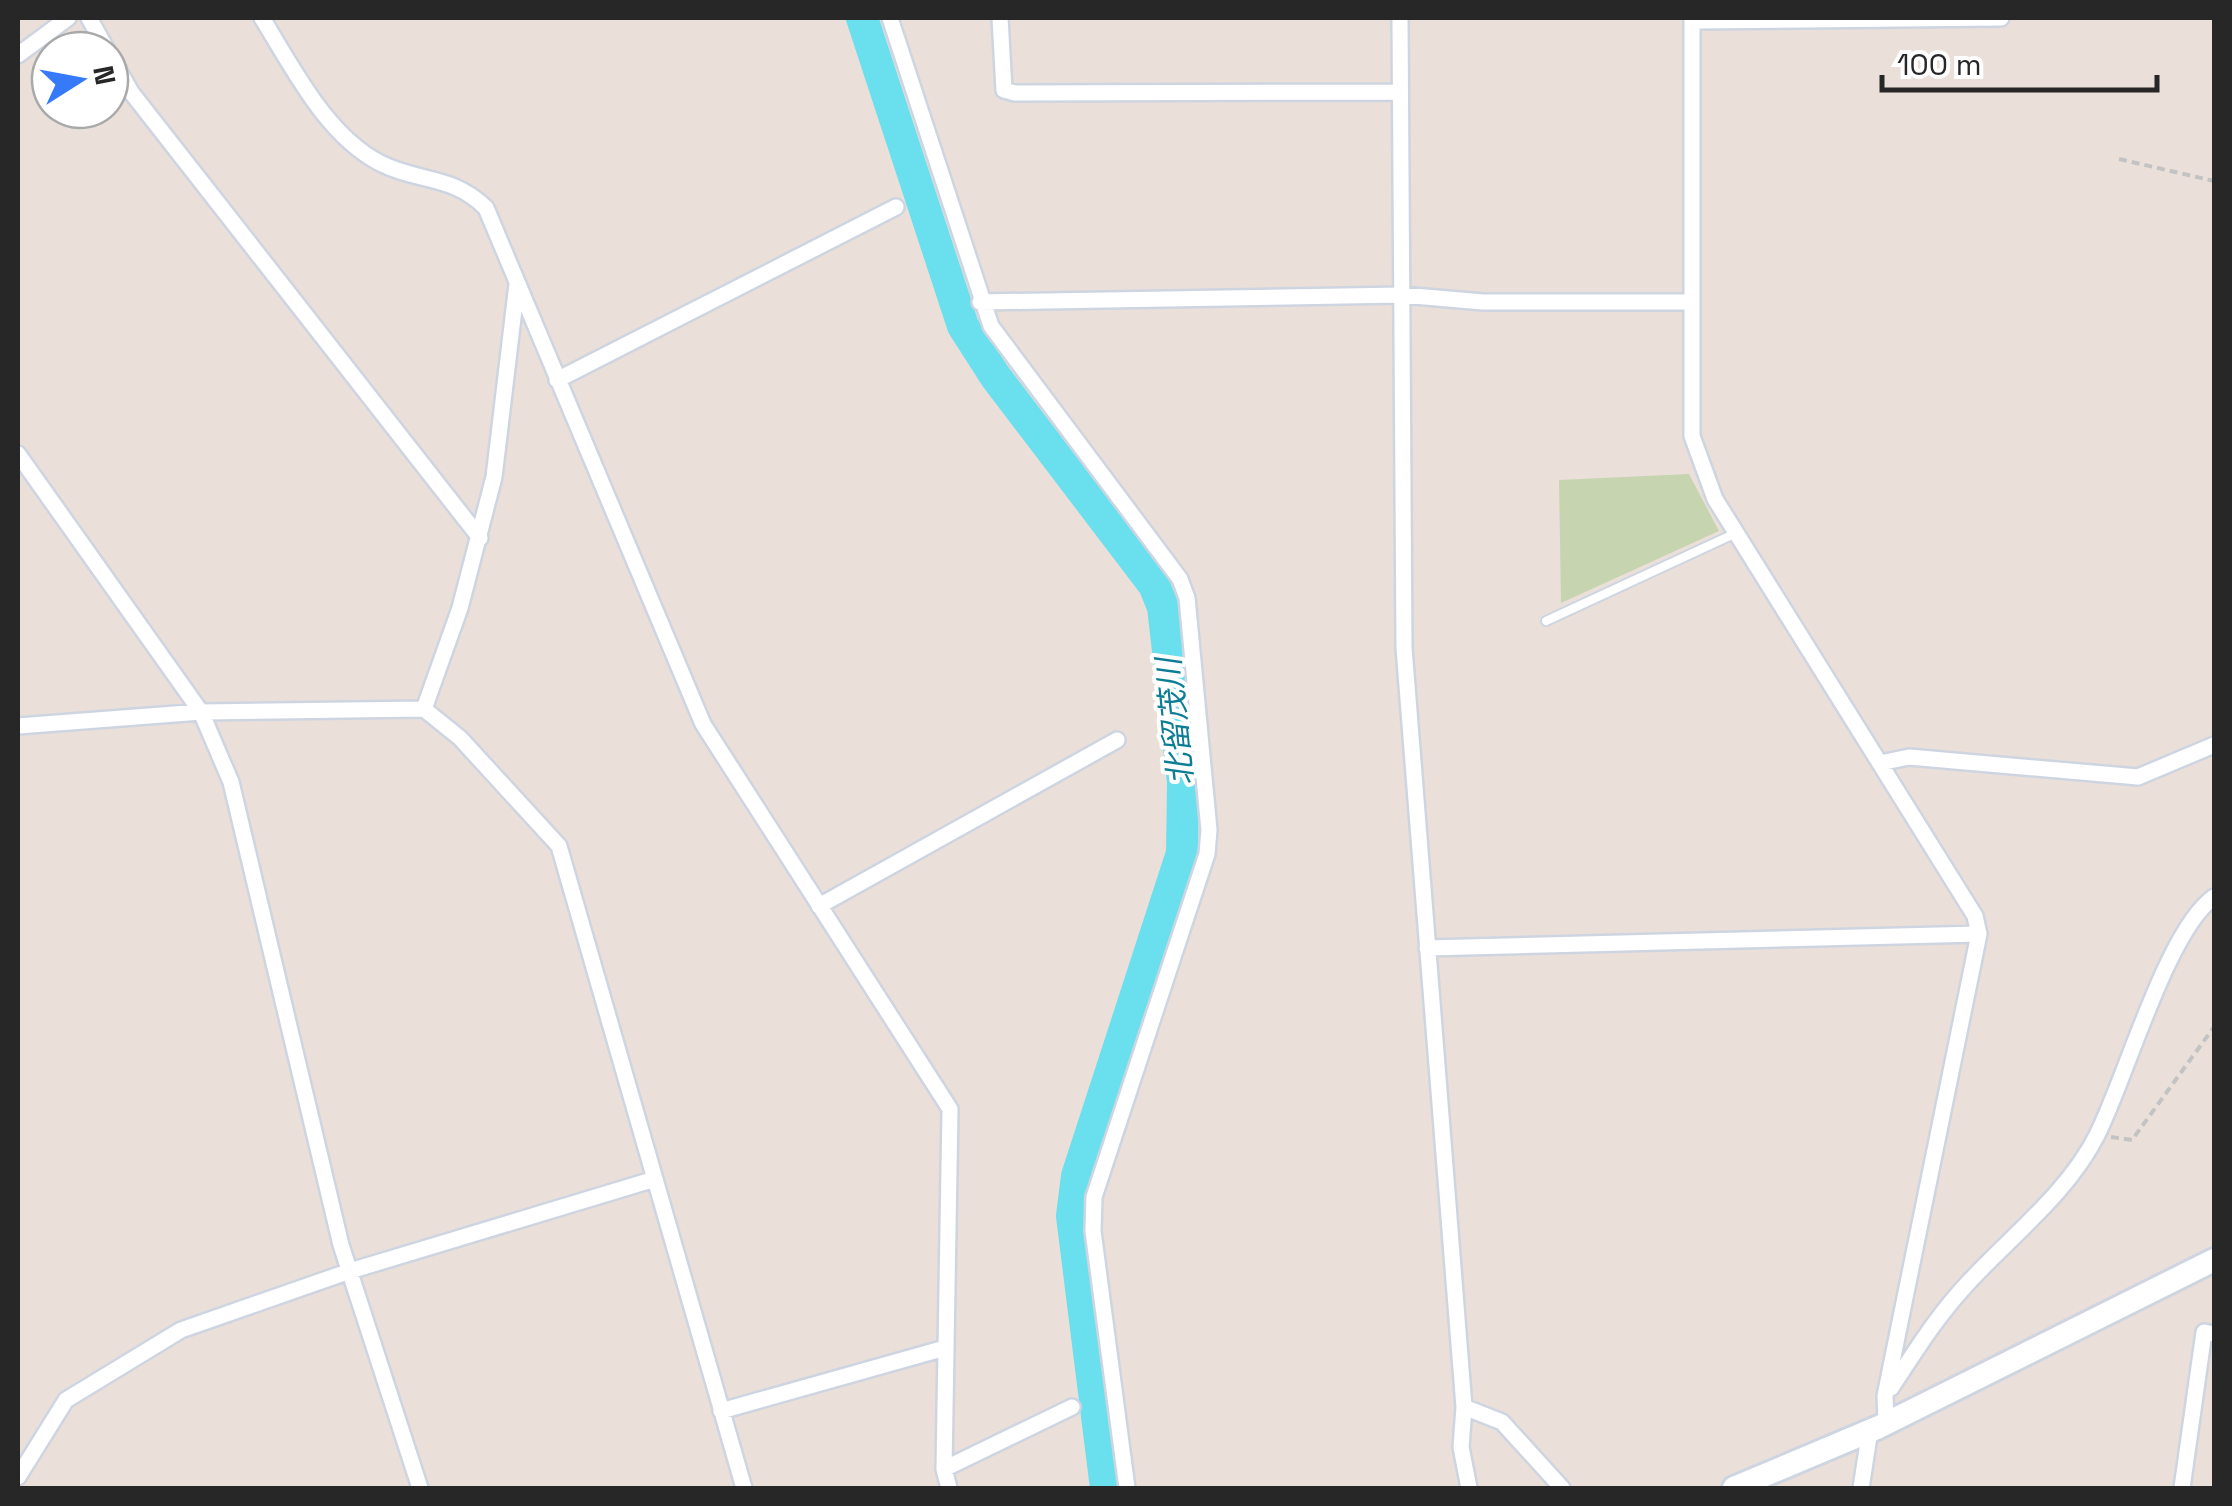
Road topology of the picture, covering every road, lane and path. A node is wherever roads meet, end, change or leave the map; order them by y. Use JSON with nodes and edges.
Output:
{"nodes":[{"id":1,"x":262,"y":18,"type":"edge"},
{"id":2,"x":890,"y":18,"type":"edge"},
{"id":3,"x":1000,"y":18,"type":"edge"},
{"id":4,"x":1400,"y":18,"type":"edge"},
{"id":5,"x":2001,"y":18,"type":"edge"},
{"id":6,"x":63,"y":19,"type":"edge"},
{"id":7,"x":1692,"y":19,"type":"edge"},
{"id":8,"x":18,"y":55,"type":"edge"},
{"id":9,"x":130,"y":90,"type":"edge"},
{"id":10,"x":1399,"y":92,"type":"junction"},
{"id":11,"x":2120,"y":159,"type":"dead end"},
{"id":12,"x":2214,"y":181,"type":"edge"},
{"id":13,"x":896,"y":208,"type":"dead end"},
{"id":14,"x":517,"y":280,"type":"junction"},
{"id":15,"x":1402,"y":296,"type":"junction"},
{"id":16,"x":980,"y":302,"type":"junction"},
{"id":17,"x":1690,"y":302,"type":"junction"},
{"id":18,"x":558,"y":380,"type":"junction"},
{"id":19,"x":18,"y":454,"type":"edge"},
{"id":20,"x":1736,"y":533,"type":"junction"},
{"id":21,"x":480,"y":538,"type":"junction"},
{"id":22,"x":1546,"y":621,"type":"dead end"},
{"id":23,"x":424,"y":710,"type":"junction"},
{"id":24,"x":201,"y":712,"type":"junction"},
{"id":25,"x":18,"y":726,"type":"edge"},
{"id":26,"x":1117,"y":740,"type":"dead end"},
{"id":27,"x":2214,"y":745,"type":"edge"},
{"id":28,"x":1880,"y":763,"type":"junction"},
{"id":29,"x":2214,"y":897,"type":"edge"},
{"id":30,"x":819,"y":906,"type":"junction"},
{"id":31,"x":1979,"y":934,"type":"junction"},
{"id":32,"x":1428,"y":948,"type":"junction"},
{"id":33,"x":2214,"y":1028,"type":"edge"},
{"id":34,"x":2097,"y":1136,"type":"junction"},
{"id":35,"x":655,"y":1179,"type":"junction"},
{"id":36,"x":2214,"y":1260,"type":"edge"},
{"id":37,"x":350,"y":1271,"type":"junction"},
{"id":38,"x":2214,"y":1334,"type":"edge"},
{"id":39,"x":945,"y":1348,"type":"junction"},
{"id":40,"x":1885,"y":1396,"type":"junction"},
{"id":41,"x":1464,"y":1406,"type":"junction"},
{"id":42,"x":1072,"y":1407,"type":"dead end"},
{"id":43,"x":721,"y":1411,"type":"junction"},
{"id":44,"x":1878,"y":1427,"type":"junction"},
{"id":45,"x":944,"y":1469,"type":"junction"},
{"id":46,"x":18,"y":1477,"type":"edge"},
{"id":47,"x":420,"y":1488,"type":"edge"},
{"id":48,"x":744,"y":1488,"type":"edge"},
{"id":49,"x":949,"y":1488,"type":"edge"},
{"id":50,"x":1128,"y":1488,"type":"edge"},
{"id":51,"x":1468,"y":1488,"type":"edge"},
{"id":52,"x":1562,"y":1488,"type":"edge"},
{"id":53,"x":1734,"y":1488,"type":"edge"},
{"id":54,"x":1862,"y":1488,"type":"edge"},
{"id":55,"x":2182,"y":1488,"type":"edge"}],
"edges":[{"from":1,"to":14,"type":"street"},
{"from":2,"to":16,"type":"street"},
{"from":3,"to":10,"type":"street"},
{"from":4,"to":10,"type":"street"},
{"from":5,"to":7,"type":"street"},
{"from":6,"to":8,"type":"street"},
{"from":7,"to":17,"type":"street"},
{"from":9,"to":21,"type":"street"},
{"from":10,"to":15,"type":"street"},
{"from":11,"to":12,"type":"path"},
{"from":13,"to":18,"type":"street"},
{"from":14,"to":18,"type":"street"},
{"from":14,"to":21,"type":"street"},
{"from":15,"to":16,"type":"street"},
{"from":15,"to":17,"type":"street"},
{"from":15,"to":32,"type":"street"},
{"from":16,"to":50,"type":"street"},
{"from":17,"to":20,"type":"street"},
{"from":18,"to":30,"type":"street"},
{"from":19,"to":24,"type":"street"},
{"from":20,"to":22,"type":"lane"},
{"from":20,"to":28,"type":"street"},
{"from":21,"to":23,"type":"street"},
{"from":23,"to":24,"type":"street"},
{"from":23,"to":35,"type":"street"},
{"from":24,"to":25,"type":"street"},
{"from":24,"to":37,"type":"street"},
{"from":26,"to":30,"type":"street"},
{"from":27,"to":28,"type":"street"},
{"from":28,"to":31,"type":"street"},
{"from":29,"to":34,"type":"street"},
{"from":30,"to":39,"type":"street"},
{"from":31,"to":32,"type":"street"},
{"from":31,"to":40,"type":"street"},
{"from":32,"to":41,"type":"street"},
{"from":33,"to":34,"type":"path"},
{"from":34,"to":40,"type":"street"},
{"from":35,"to":37,"type":"street"},
{"from":35,"to":43,"type":"street"},
{"from":36,"to":44,"type":"street"},
{"from":37,"to":46,"type":"street"},
{"from":37,"to":47,"type":"street"},
{"from":38,"to":55,"type":"street"},
{"from":39,"to":43,"type":"street"},
{"from":39,"to":45,"type":"street"},
{"from":40,"to":44,"type":"street"},
{"from":41,"to":51,"type":"street"},
{"from":41,"to":52,"type":"street"},
{"from":42,"to":45,"type":"street"},
{"from":43,"to":48,"type":"street"},
{"from":44,"to":53,"type":"street"},
{"from":44,"to":54,"type":"street"},
{"from":45,"to":49,"type":"street"}]}
